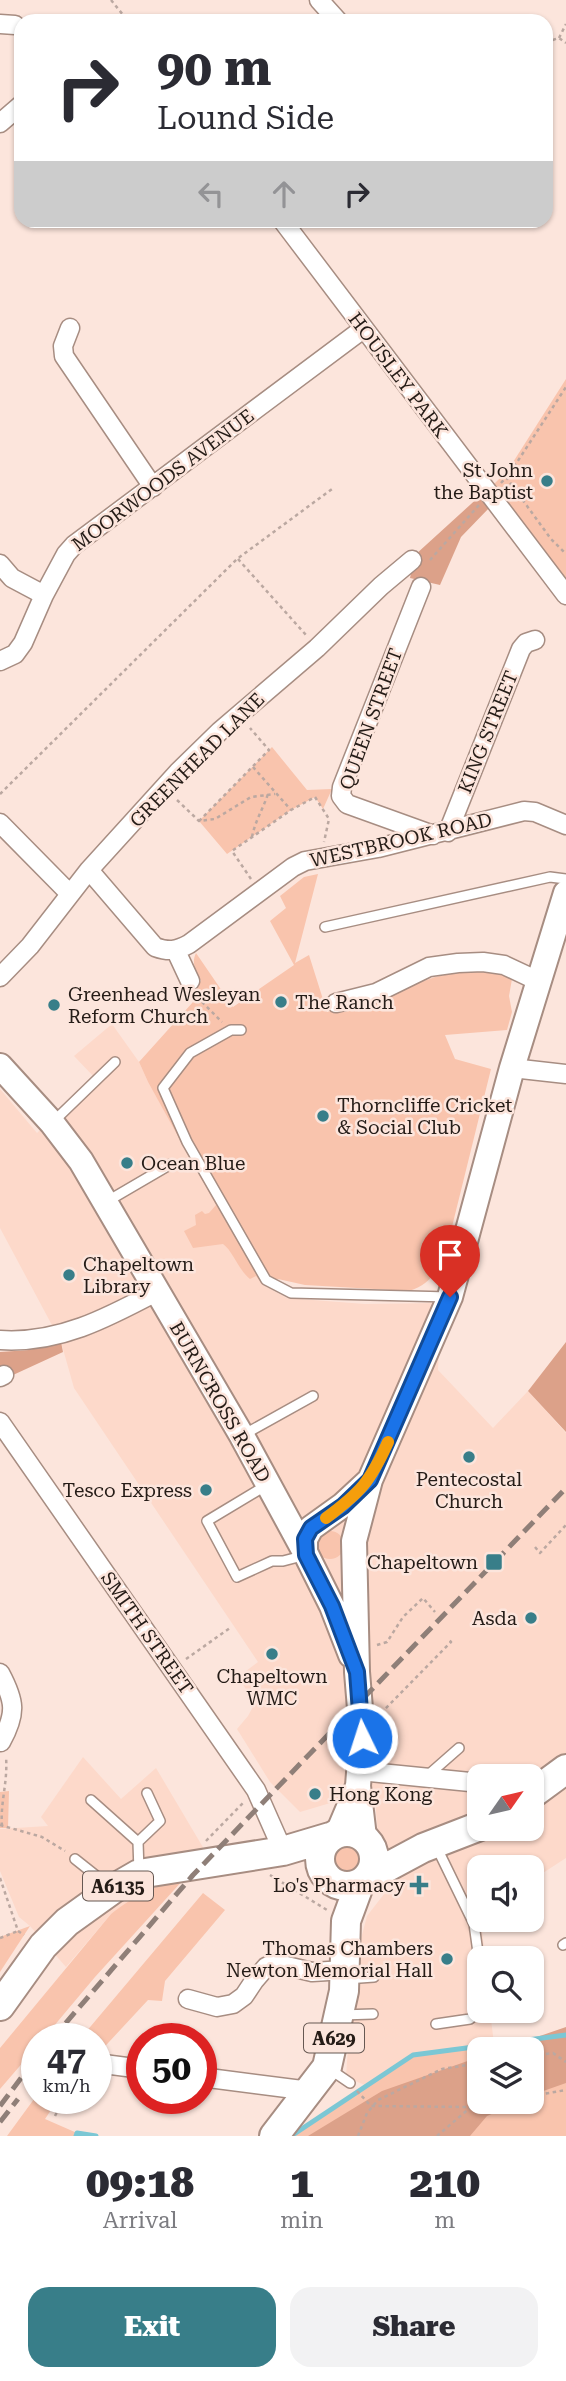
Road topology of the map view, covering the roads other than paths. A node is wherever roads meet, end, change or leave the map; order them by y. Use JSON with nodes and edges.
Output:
{"nodes":[{"id":1,"x":319,"y":0,"type":"edge"},
{"id":2,"x":332,"y":14,"type":"edge"},
{"id":3,"x":14,"y":111,"type":"edge"},
{"id":4,"x":0,"y":123,"type":"edge"},
{"id":5,"x":288,"y":228,"type":"edge"},
{"id":6,"x":70,"y":328,"type":"dead end"},
{"id":7,"x":363,"y":329,"type":"junction"},
{"id":8,"x":153,"y":487,"type":"junction"},
{"id":9,"x":412,"y":560,"type":"dead end"},
{"id":10,"x":0,"y":564,"type":"edge"},
{"id":11,"x":421,"y":587,"type":"dead end"},
{"id":12,"x":44,"y":594,"type":"junction"},
{"id":13,"x":566,"y":595,"type":"edge"},
{"id":14,"x":535,"y":640,"type":"dead end"},
{"id":15,"x":0,"y":661,"type":"edge"},
{"id":16,"x":0,"y":823,"type":"edge"},
{"id":17,"x":566,"y":825,"type":"edge"},
{"id":18,"x":441,"y":833,"type":"junction"},
{"id":19,"x":89,"y":870,"type":"junction"},
{"id":20,"x":566,"y":879,"type":"edge"},
{"id":21,"x":566,"y":893,"type":"edge"},
{"id":22,"x":70,"y":894,"type":"junction"},
{"id":23,"x":325,"y":928,"type":"dead end"},
{"id":24,"x":176,"y":951,"type":"junction"},
{"id":25,"x":0,"y":977,"type":"edge"},
{"id":26,"x":190,"y":981,"type":"road end"},
{"id":27,"x":538,"y":981,"type":"junction"},
{"id":28,"x":336,"y":1003,"type":"dead end"},
{"id":29,"x":241,"y":1030,"type":"dead end"},
{"id":30,"x":115,"y":1062,"type":"dead end"},
{"id":31,"x":0,"y":1066,"type":"edge"},
{"id":32,"x":512,"y":1068,"type":"junction"},
{"id":33,"x":566,"y":1074,"type":"edge"},
{"id":34,"x":52,"y":1123,"type":"junction"},
{"id":35,"x":171,"y":1164,"type":"dead end"},
{"id":36,"x":105,"y":1203,"type":"junction"},
{"id":37,"x":156,"y":1292,"type":"junction"},
{"id":38,"x":450,"y":1297,"type":"junction"},
{"id":39,"x":0,"y":1340,"type":"edge"},
{"id":40,"x":313,"y":1396,"type":"dead end"},
{"id":41,"x":0,"y":1422,"type":"edge"},
{"id":42,"x":242,"y":1436,"type":"junction"},
{"id":43,"x":370,"y":1480,"type":"junction"},
{"id":44,"x":272,"y":1491,"type":"junction"},
{"id":45,"x":319,"y":1522,"type":"junction"},
{"id":46,"x":354,"y":1545,"type":"junction"},
{"id":47,"x":307,"y":1556,"type":"junction"},
{"id":48,"x":357,"y":1661,"type":"junction"},
{"id":49,"x":0,"y":1673,"type":"edge"},
{"id":50,"x":1,"y":1742,"type":"edge"},
{"id":51,"x":459,"y":1748,"type":"dead end"},
{"id":52,"x":566,"y":1769,"type":"edge"},
{"id":53,"x":425,"y":1778,"type":"junction"},
{"id":54,"x":359,"y":1779,"type":"junction"},
{"id":55,"x":467,"y":1782,"type":"edge"},
{"id":56,"x":544,"y":1783,"type":"edge"},
{"id":57,"x":147,"y":1793,"type":"dead end"},
{"id":58,"x":92,"y":1800,"type":"dead end"},
{"id":59,"x":467,"y":1831,"type":"edge"},
{"id":60,"x":351,"y":1838,"type":"junction"},
{"id":61,"x":138,"y":1842,"type":"junction"},
{"id":62,"x":429,"y":1846,"type":"junction"},
{"id":63,"x":283,"y":1851,"type":"junction"},
{"id":64,"x":75,"y":1859,"type":"road end"},
{"id":65,"x":139,"y":1874,"type":"junction"},
{"id":66,"x":324,"y":1874,"type":"junction"},
{"id":67,"x":364,"y":1880,"type":"junction"},
{"id":68,"x":113,"y":1889,"type":"junction"},
{"id":69,"x":346,"y":1921,"type":"junction"},
{"id":70,"x":477,"y":1946,"type":"edge"},
{"id":71,"x":345,"y":1975,"type":"junction"},
{"id":72,"x":374,"y":1977,"type":"dead end"},
{"id":73,"x":188,"y":1999,"type":"dead end"},
{"id":74,"x":0,"y":2006,"type":"edge"},
{"id":75,"x":373,"y":2014,"type":"dead end"},
{"id":76,"x":340,"y":2015,"type":"junction"},
{"id":77,"x":467,"y":2019,"type":"edge"},
{"id":78,"x":436,"y":2024,"type":"dead end"},
{"id":79,"x":327,"y":2067,"type":"junction"},
{"id":80,"x":217,"y":2079,"type":"edge"},
{"id":81,"x":350,"y":2083,"type":"road end"},
{"id":82,"x":310,"y":2091,"type":"junction"},
{"id":83,"x":274,"y":2136,"type":"edge"}],
"edges":[{"from":1,"to":2,"type":"street"},
{"from":3,"to":4,"type":"street"},
{"from":5,"to":7,"type":"street","name":"HOUSLEY PARK"},
{"from":6,"to":8,"type":"street"},
{"from":7,"to":8,"type":"street","name":"MOORWOODS AVENUE"},
{"from":7,"to":13,"type":"street","name":"HOUSLEY PARK"},
{"from":8,"to":12,"type":"street","name":"MOORWOODS AVENUE"},
{"from":9,"to":19,"type":"street","name":"GREENHEAD LANE"},
{"from":10,"to":12,"type":"street"},
{"from":11,"to":18,"type":"street","name":"QUEEN STREET"},
{"from":12,"to":15,"type":"street","name":"MOORWOODS AVENUE"},
{"from":14,"to":18,"type":"street","name":"KING STREET"},
{"from":16,"to":22,"type":"street"},
{"from":17,"to":18,"type":"street","name":"WESTBROOK ROAD"},
{"from":18,"to":24,"type":"street","name":"WESTBROOK ROAD"},
{"from":19,"to":22,"type":"street","name":"GREENHEAD LANE"},
{"from":19,"to":24,"type":"street"},
{"from":20,"to":23,"type":"lane"},
{"from":21,"to":27,"type":"main road"},
{"from":22,"to":25,"type":"street","name":"GREENHEAD LANE"},
{"from":24,"to":26,"type":"street"},
{"from":27,"to":28,"type":"street"},
{"from":27,"to":32,"type":"main road"},
{"from":29,"to":38,"type":"lane"},
{"from":30,"to":34,"type":"lane"},
{"from":31,"to":34,"type":"main road","name":"BURNCROSS ROAD"},
{"from":32,"to":33,"type":"street"},
{"from":32,"to":38,"type":"main road"},
{"from":34,"to":36,"type":"main road","name":"BURNCROSS ROAD"},
{"from":35,"to":36,"type":"lane"},
{"from":36,"to":37,"type":"main road","name":"BURNCROSS ROAD"},
{"from":37,"to":39,"type":"street"},
{"from":37,"to":42,"type":"main road","name":"BURNCROSS ROAD"},
{"from":38,"to":43,"type":"main road"},
{"from":40,"to":42,"type":"lane"},
{"from":41,"to":63,"type":"street","name":"SMITH STREET"},
{"from":42,"to":44,"type":"main road","name":"BURNCROSS ROAD"},
{"from":43,"to":45,"type":"main road"},
{"from":43,"to":46,"type":"main road"},
{"from":44,"to":45,"type":"main road","name":"BURNCROSS ROAD"},
{"from":44,"to":47,"type":"main road","name":"BURNCROSS ROAD"},
{"from":44,"to":47,"type":"lane"},
{"from":45,"to":46,"type":"main road"},
{"from":45,"to":47,"type":"main road"},
{"from":46,"to":47,"type":"main road"},
{"from":46,"to":48,"type":"main road"},
{"from":47,"to":48,"type":"main road","name":"BURNCROSS ROAD"},
{"from":48,"to":54,"type":"main road"},
{"from":49,"to":50,"type":"street"},
{"from":51,"to":53,"type":"lane"},
{"from":52,"to":56,"type":"main road"},
{"from":53,"to":54,"type":"street"},
{"from":53,"to":55,"type":"street"},
{"from":54,"to":60,"type":"main road"},
{"from":57,"to":61,"type":"lane"},
{"from":58,"to":61,"type":"lane"},
{"from":59,"to":62,"type":"main road","number":"A6135"},
{"from":60,"to":62,"type":"main road","number":"A6135"},
{"from":60,"to":63,"type":"main road","number":"A6135"},
{"from":60,"to":66,"type":"main road"},
{"from":60,"to":67,"type":"main road"},
{"from":61,"to":65,"type":"lane"},
{"from":62,"to":67,"type":"main road","number":"A6135"},
{"from":62,"to":70,"type":"lane"},
{"from":63,"to":65,"type":"main road","number":"A6135"},
{"from":63,"to":66,"type":"main road"},
{"from":64,"to":68,"type":"lane"},
{"from":65,"to":68,"type":"main road","number":"A6135"},
{"from":66,"to":67,"type":"main road"},
{"from":66,"to":69,"type":"main road","number":"A629"},
{"from":67,"to":69,"type":"main road","number":"A629"},
{"from":68,"to":74,"type":"main road","number":"A6135"},
{"from":69,"to":71,"type":"main road","number":"A629"},
{"from":71,"to":72,"type":"lane"},
{"from":71,"to":73,"type":"street"},
{"from":71,"to":76,"type":"main road","number":"A629"},
{"from":75,"to":76,"type":"lane"},
{"from":76,"to":79,"type":"main road","number":"A629"},
{"from":77,"to":78,"type":"lane"},
{"from":79,"to":81,"type":"lane"},
{"from":79,"to":82,"type":"main road","number":"A629"},
{"from":80,"to":82,"type":"street"},
{"from":82,"to":83,"type":"main road","number":"A629"}]}
